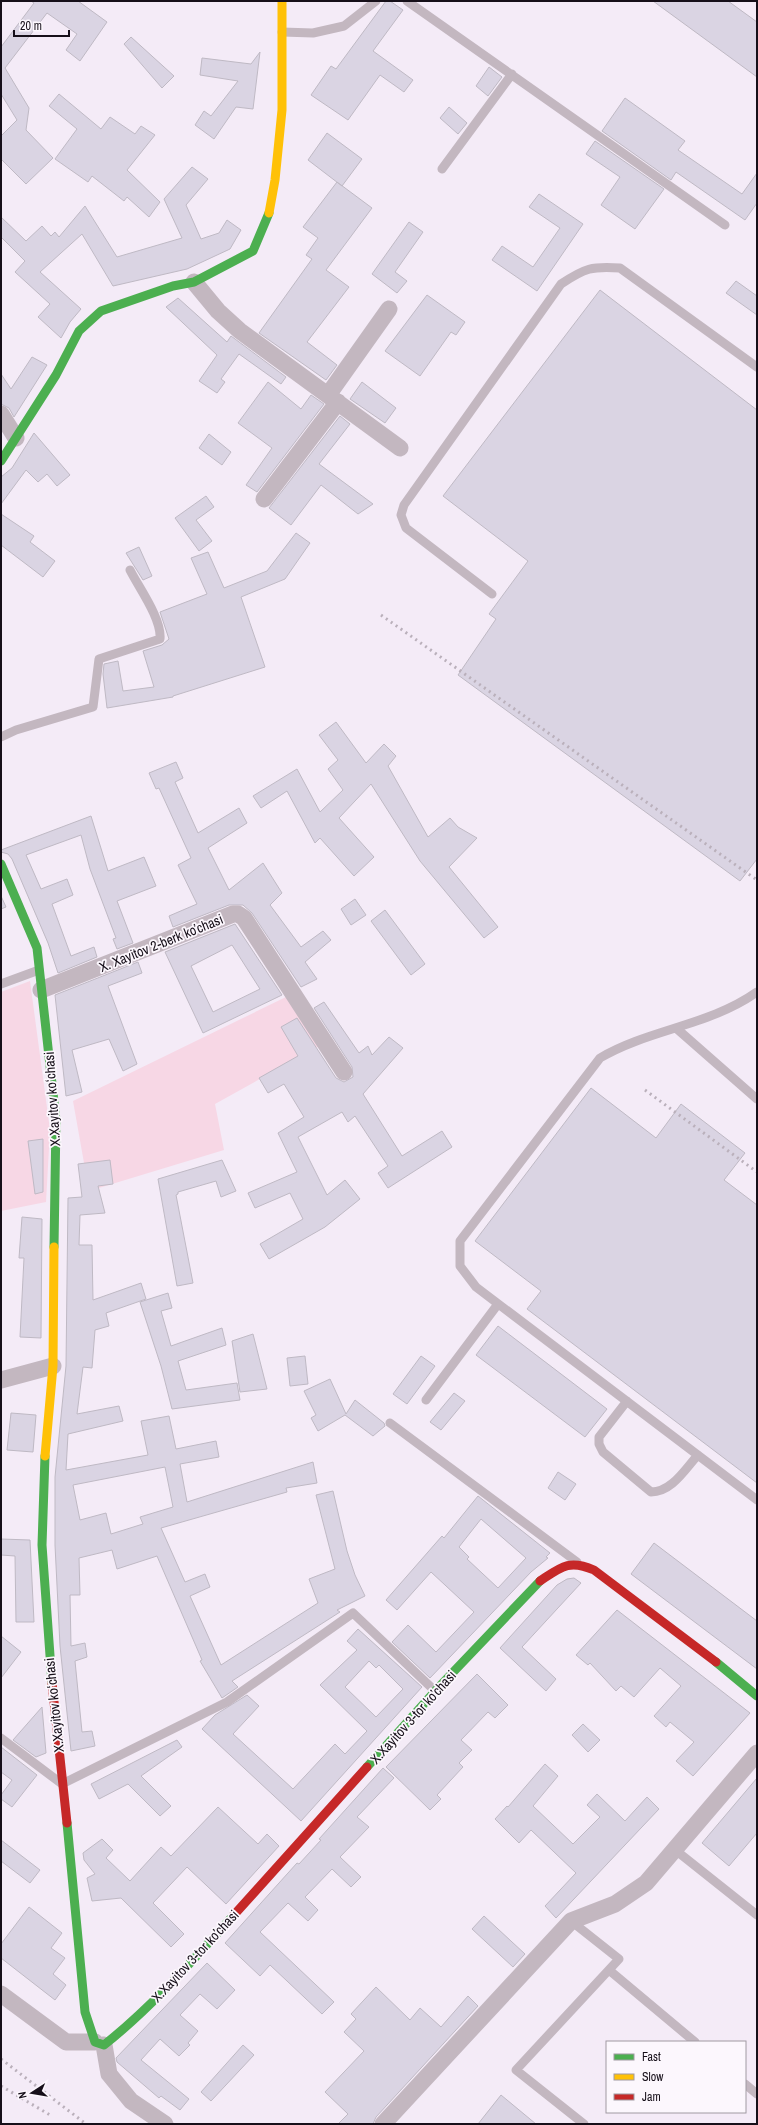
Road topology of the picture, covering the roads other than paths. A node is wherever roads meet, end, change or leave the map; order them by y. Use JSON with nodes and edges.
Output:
{"nodes":[{"id":1,"x":282,"y":1,"type":"edge"},
{"id":2,"x":376,"y":1,"type":"edge"},
{"id":3,"x":407,"y":1,"type":"edge"},
{"id":4,"x":282,"y":32,"type":"junction"},
{"id":5,"x":512,"y":74,"type":"junction"},
{"id":6,"x":442,"y":169,"type":"dead end"},
{"id":7,"x":725,"y":225,"type":"dead end"},
{"id":8,"x":194,"y":282,"type":"junction"},
{"id":9,"x":389,"y":309,"type":"dead end"},
{"id":10,"x":757,"y":368,"type":"edge"},
{"id":11,"x":333,"y":399,"type":"junction"},
{"id":12,"x":1,"y":414,"type":"edge"},
{"id":13,"x":16,"y":438,"type":"junction"},
{"id":14,"x":400,"y":448,"type":"dead end"},
{"id":15,"x":1,"y":461,"type":"edge"},
{"id":16,"x":264,"y":499,"type":"dead end"},
{"id":17,"x":130,"y":570,"type":"dead end"},
{"id":18,"x":492,"y":594,"type":"dead end"},
{"id":19,"x":1,"y":738,"type":"edge"},
{"id":20,"x":1,"y":864,"type":"edge"},
{"id":21,"x":41,"y":970,"type":"junction"},
{"id":22,"x":1,"y":984,"type":"edge"},
{"id":23,"x":41,"y":990,"type":"junction"},
{"id":24,"x":757,"y":992,"type":"edge"},
{"id":25,"x":676,"y":1028,"type":"junction"},
{"id":26,"x":344,"y":1072,"type":"dead end"},
{"id":27,"x":757,"y":1099,"type":"edge"},
{"id":28,"x":498,"y":1304,"type":"junction"},
{"id":29,"x":53,"y":1366,"type":"junction"},
{"id":30,"x":1,"y":1380,"type":"edge"},
{"id":31,"x":426,"y":1400,"type":"dead end"},
{"id":32,"x":627,"y":1401,"type":"junction"},
{"id":33,"x":390,"y":1423,"type":"dead end"},
{"id":34,"x":698,"y":1455,"type":"junction"},
{"id":35,"x":757,"y":1500,"type":"edge"},
{"id":36,"x":580,"y":1564,"type":"junction"},
{"id":37,"x":435,"y":1691,"type":"junction"},
{"id":38,"x":757,"y":1696,"type":"edge"},
{"id":39,"x":1,"y":1738,"type":"edge"},
{"id":40,"x":757,"y":1753,"type":"edge"},
{"id":41,"x":62,"y":1784,"type":"junction"},
{"id":42,"x":674,"y":1848,"type":"junction"},
{"id":43,"x":757,"y":1915,"type":"edge"},
{"id":44,"x":571,"y":1921,"type":"junction"},
{"id":45,"x":609,"y":1970,"type":"junction"},
{"id":46,"x":1,"y":1994,"type":"edge"},
{"id":47,"x":694,"y":2041,"type":"edge"},
{"id":48,"x":99,"y":2044,"type":"junction"},
{"id":49,"x":746,"y":2085,"type":"edge"},
{"id":50,"x":757,"y":2094,"type":"edge"},
{"id":51,"x":166,"y":2124,"type":"edge"},
{"id":52,"x":382,"y":2124,"type":"edge"},
{"id":53,"x":584,"y":2124,"type":"edge"}],
"edges":[{"from":1,"to":4,"type":"street"},
{"from":2,"to":4,"type":"lane"},
{"from":3,"to":5,"type":"lane"},
{"from":4,"to":8,"type":"street"},
{"from":5,"to":6,"type":"lane"},
{"from":5,"to":7,"type":"lane"},
{"from":8,"to":11,"type":"street"},
{"from":8,"to":13,"type":"street"},
{"from":9,"to":11,"type":"street"},
{"from":10,"to":18,"type":"lane"},
{"from":11,"to":14,"type":"street"},
{"from":11,"to":16,"type":"street"},
{"from":12,"to":13,"type":"street"},
{"from":13,"to":15,"type":"street"},
{"from":17,"to":19,"type":"lane"},
{"from":20,"to":21,"type":"street","name":"X.Xayitov koʻchasi"},
{"from":21,"to":22,"type":"lane"},
{"from":21,"to":23,"type":"street","name":"X.Xayitov koʻchasi"},
{"from":23,"to":26,"type":"street","name":"X. Xayitov 2-berk koʼchasi"},
{"from":23,"to":29,"type":"street","name":"X.Xayitov koʻchasi"},
{"from":24,"to":25,"type":"lane"},
{"from":25,"to":27,"type":"lane"},
{"from":25,"to":28,"type":"lane"},
{"from":28,"to":31,"type":"lane"},
{"from":28,"to":32,"type":"lane"},
{"from":29,"to":30,"type":"street"},
{"from":29,"to":41,"type":"street","name":"X.Xayitov koʻchasi"},
{"from":32,"to":34,"type":"lane"},
{"from":32,"to":34,"type":"lane"},
{"from":33,"to":36,"type":"lane"},
{"from":34,"to":35,"type":"lane"},
{"from":36,"to":37,"type":"street","name":"X.Xayitov 3-tor koʼchasi"},
{"from":36,"to":38,"type":"street"},
{"from":37,"to":41,"type":"lane"},
{"from":37,"to":48,"type":"street","name":"X.Xayitov 3-tor koʼchasi"},
{"from":39,"to":41,"type":"lane"},
{"from":40,"to":42,"type":"street"},
{"from":41,"to":48,"type":"street","name":"X.Xayitov koʻchasi"},
{"from":42,"to":43,"type":"lane"},
{"from":42,"to":44,"type":"street"},
{"from":44,"to":45,"type":"lane"},
{"from":44,"to":52,"type":"street"},
{"from":45,"to":47,"type":"lane"},
{"from":45,"to":53,"type":"lane"},
{"from":46,"to":48,"type":"street"},
{"from":48,"to":51,"type":"street"},
{"from":49,"to":50,"type":"lane"}]}
